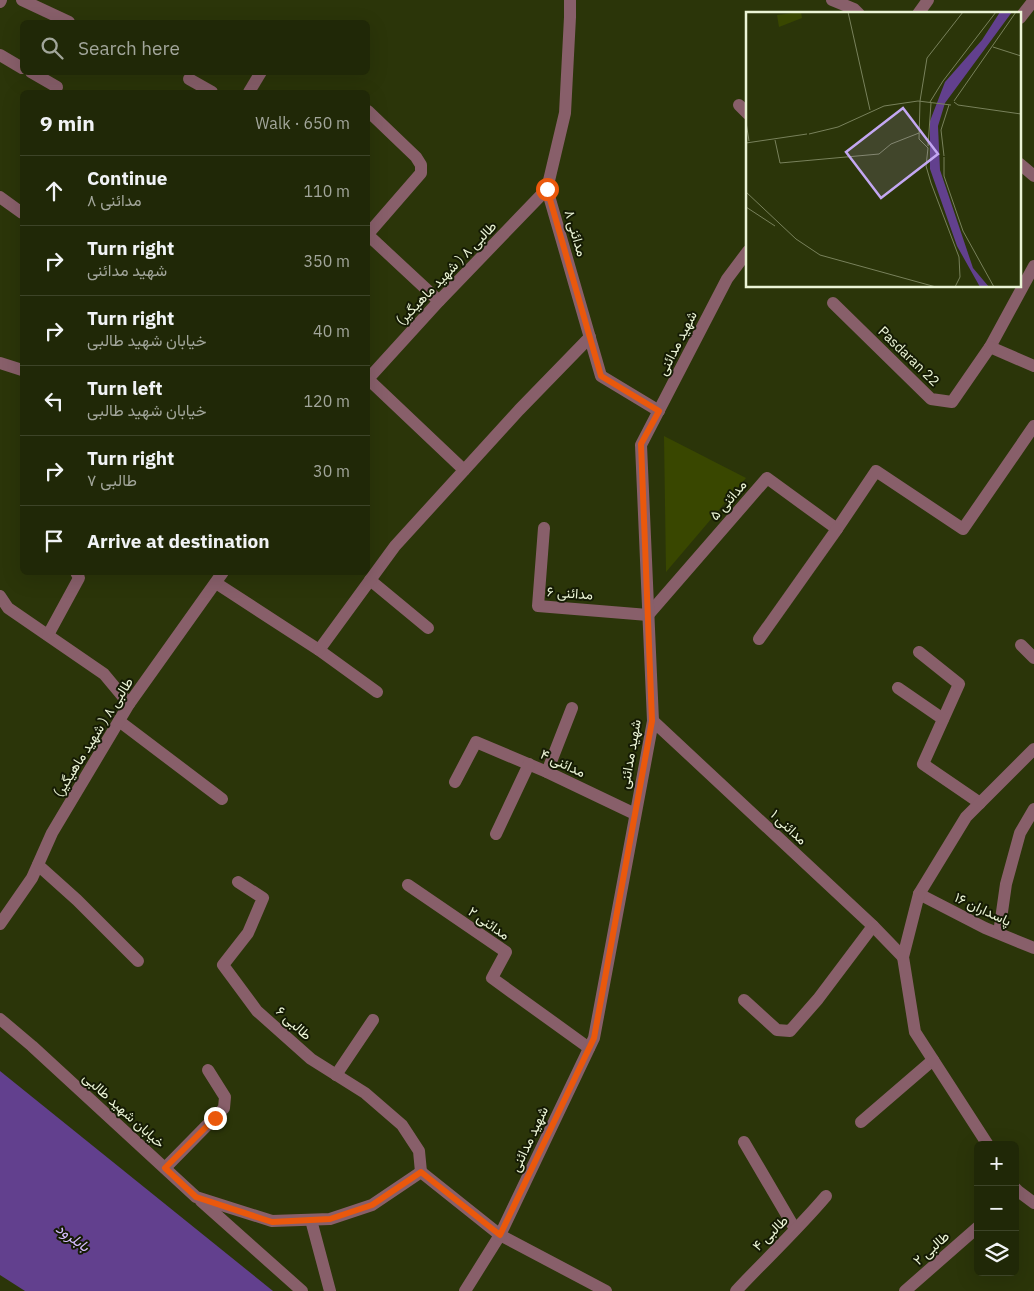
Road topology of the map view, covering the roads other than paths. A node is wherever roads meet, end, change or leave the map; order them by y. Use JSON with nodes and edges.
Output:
{"nodes":[{"id":1,"x":22,"y":0,"type":"edge"},
{"id":2,"x":570,"y":0,"type":"edge"},
{"id":3,"x":832,"y":0,"type":"edge"},
{"id":4,"x":928,"y":0,"type":"edge"},
{"id":5,"x":1034,"y":0,"type":"edge"},
{"id":6,"x":857,"y":12,"type":"edge"},
{"id":7,"x":919,"y":12,"type":"edge"},
{"id":8,"x":1022,"y":15,"type":"edge"},
{"id":9,"x":65,"y":20,"type":"edge"},
{"id":10,"x":0,"y":55,"type":"edge"},
{"id":11,"x":20,"y":67,"type":"edge"},
{"id":12,"x":36,"y":75,"type":"edge"},
{"id":13,"x":259,"y":75,"type":"edge"},
{"id":14,"x":189,"y":79,"type":"dead end"},
{"id":15,"x":57,"y":87,"type":"dead end"},
{"id":16,"x":208,"y":90,"type":"edge"},
{"id":17,"x":250,"y":90,"type":"edge"},
{"id":18,"x":370,"y":113,"type":"edge"},
{"id":19,"x":1022,"y":166,"type":"edge"},
{"id":20,"x":1034,"y":176,"type":"edge"},
{"id":21,"x":547,"y":189,"type":"junction"},
{"id":22,"x":0,"y":197,"type":"edge"},
{"id":23,"x":20,"y":212,"type":"edge"},
{"id":24,"x":370,"y":233,"type":"edge"},
{"id":25,"x":370,"y":237,"type":"edge"},
{"id":26,"x":746,"y":254,"type":"edge"},
{"id":27,"x":1034,"y":266,"type":"edge"},
{"id":28,"x":439,"y":300,"type":"junction"},
{"id":29,"x":833,"y":303,"type":"dead end"},
{"id":30,"x":590,"y":338,"type":"junction"},
{"id":31,"x":990,"y":347,"type":"junction"},
{"id":32,"x":0,"y":362,"type":"edge"},
{"id":33,"x":1034,"y":366,"type":"edge"},
{"id":34,"x":20,"y":369,"type":"edge"},
{"id":35,"x":370,"y":377,"type":"edge"},
{"id":36,"x":370,"y":381,"type":"edge"},
{"id":37,"x":659,"y":411,"type":"junction"},
{"id":38,"x":1034,"y":426,"type":"edge"},
{"id":39,"x":464,"y":470,"type":"junction"},
{"id":40,"x":544,"y":528,"type":"dead end"},
{"id":41,"x":837,"y":529,"type":"junction"},
{"id":42,"x":78,"y":575,"type":"edge"},
{"id":43,"x":220,"y":578,"type":"edge"},
{"id":44,"x":370,"y":580,"type":"junction"},
{"id":45,"x":1,"y":602,"type":"edge"},
{"id":46,"x":648,"y":615,"type":"junction"},
{"id":47,"x":428,"y":628,"type":"dead end"},
{"id":48,"x":48,"y":635,"type":"junction"},
{"id":49,"x":759,"y":639,"type":"dead end"},
{"id":50,"x":1021,"y":645,"type":"dead end"},
{"id":51,"x":319,"y":650,"type":"junction"},
{"id":52,"x":919,"y":652,"type":"dead end"},
{"id":53,"x":1034,"y":658,"type":"edge"},
{"id":54,"x":898,"y":688,"type":"dead end"},
{"id":55,"x":377,"y":692,"type":"dead end"},
{"id":56,"x":129,"y":704,"type":"junction"},
{"id":57,"x":572,"y":708,"type":"dead end"},
{"id":58,"x":943,"y":719,"type":"junction"},
{"id":59,"x":119,"y":721,"type":"junction"},
{"id":60,"x":652,"y":721,"type":"junction"},
{"id":61,"x":1034,"y":749,"type":"edge"},
{"id":62,"x":529,"y":764,"type":"junction"},
{"id":63,"x":547,"y":772,"type":"junction"},
{"id":64,"x":455,"y":782,"type":"dead end"},
{"id":65,"x":222,"y":799,"type":"dead end"},
{"id":66,"x":980,"y":802,"type":"junction"},
{"id":67,"x":1034,"y":809,"type":"edge"},
{"id":68,"x":635,"y":814,"type":"junction"},
{"id":69,"x":496,"y":834,"type":"dead end"},
{"id":70,"x":38,"y":865,"type":"junction"},
{"id":71,"x":238,"y":882,"type":"dead end"},
{"id":72,"x":408,"y":885,"type":"dead end"},
{"id":73,"x":919,"y":894,"type":"junction"},
{"id":74,"x":0,"y":924,"type":"edge"},
{"id":75,"x":873,"y":926,"type":"junction"},
{"id":76,"x":999,"y":934,"type":"junction"},
{"id":77,"x":1034,"y":948,"type":"edge"},
{"id":78,"x":903,"y":957,"type":"junction"},
{"id":79,"x":138,"y":961,"type":"dead end"},
{"id":80,"x":744,"y":1000,"type":"dead end"},
{"id":81,"x":0,"y":1019,"type":"edge"},
{"id":82,"x":373,"y":1020,"type":"dead end"},
{"id":83,"x":589,"y":1048,"type":"junction"},
{"id":84,"x":933,"y":1060,"type":"junction"},
{"id":85,"x":208,"y":1070,"type":"dead end"},
{"id":86,"x":336,"y":1075,"type":"junction"},
{"id":87,"x":861,"y":1122,"type":"dead end"},
{"id":88,"x":985,"y":1141,"type":"edge"},
{"id":89,"x":744,"y":1142,"type":"dead end"},
{"id":90,"x":165,"y":1168,"type":"junction"},
{"id":91,"x":421,"y":1172,"type":"junction"},
{"id":92,"x":1019,"y":1193,"type":"edge"},
{"id":93,"x":826,"y":1196,"type":"dead end"},
{"id":94,"x":196,"y":1197,"type":"junction"},
{"id":95,"x":1034,"y":1203,"type":"edge"},
{"id":96,"x":311,"y":1220,"type":"junction"},
{"id":97,"x":795,"y":1229,"type":"junction"},
{"id":98,"x":974,"y":1234,"type":"edge"},
{"id":99,"x":500,"y":1235,"type":"junction"},
{"id":100,"x":302,"y":1291,"type":"edge"},
{"id":101,"x":330,"y":1291,"type":"edge"},
{"id":102,"x":465,"y":1291,"type":"edge"},
{"id":103,"x":606,"y":1291,"type":"edge"},
{"id":104,"x":736,"y":1291,"type":"edge"},
{"id":105,"x":905,"y":1291,"type":"edge"}],
"edges":[{"from":1,"to":9,"type":"street"},
{"from":2,"to":21,"type":"street","name":"مدائنی ۸"},
{"from":3,"to":6,"type":"street"},
{"from":4,"to":7,"type":"street"},
{"from":5,"to":8,"type":"street"},
{"from":10,"to":11,"type":"street"},
{"from":12,"to":15,"type":"street"},
{"from":13,"to":17,"type":"street"},
{"from":14,"to":16,"type":"street"},
{"from":18,"to":24,"type":"street"},
{"from":19,"to":20,"type":"street"},
{"from":21,"to":28,"type":"street","name":"طالبی ۸ ( شهید ماهیگیر)"},
{"from":21,"to":30,"type":"street","name":"مدائنی ۸"},
{"from":22,"to":23,"type":"street"},
{"from":25,"to":28,"type":"street"},
{"from":26,"to":37,"type":"street","name":"شهید مدائنی"},
{"from":27,"to":31,"type":"street"},
{"from":28,"to":35,"type":"street","name":"طالبی ۸ ( شهید ماهیگیر)"},
{"from":29,"to":31,"type":"street","name":"Pasdaran 22"},
{"from":30,"to":37,"type":"street","name":"مدائنی ۸"},
{"from":30,"to":39,"type":"street"},
{"from":31,"to":33,"type":"street"},
{"from":32,"to":34,"type":"street"},
{"from":36,"to":39,"type":"street"},
{"from":37,"to":46,"type":"street","name":"شهید مدائنی"},
{"from":38,"to":41,"type":"street"},
{"from":39,"to":44,"type":"street"},
{"from":40,"to":46,"type":"street","name":"مدائنی ۶"},
{"from":41,"to":46,"type":"street","name":"مدائنی ۵"},
{"from":41,"to":49,"type":"street"},
{"from":42,"to":48,"type":"street"},
{"from":43,"to":51,"type":"street"},
{"from":43,"to":56,"type":"street","name":"طالبی ۸ ( شهید ماهیگیر)"},
{"from":44,"to":47,"type":"street"},
{"from":44,"to":51,"type":"street"},
{"from":45,"to":48,"type":"street"},
{"from":46,"to":60,"type":"street","name":"شهید مدائنی"},
{"from":48,"to":56,"type":"street"},
{"from":50,"to":53,"type":"street"},
{"from":51,"to":55,"type":"street"},
{"from":52,"to":58,"type":"street"},
{"from":54,"to":58,"type":"street"},
{"from":56,"to":59,"type":"street","name":"طالبی ۸ ( شهید ماهیگیر)"},
{"from":57,"to":63,"type":"street"},
{"from":58,"to":66,"type":"street"},
{"from":59,"to":65,"type":"street"},
{"from":59,"to":70,"type":"street","name":"طالبی ۸ ( شهید ماهیگیر)"},
{"from":60,"to":68,"type":"street","name":"شهید مدائنی"},
{"from":60,"to":75,"type":"street","name":"مدائنی ۱"},
{"from":61,"to":66,"type":"street"},
{"from":62,"to":63,"type":"street","name":"مدائنی ۴"},
{"from":62,"to":64,"type":"street","name":"مدائنی ۴"},
{"from":62,"to":69,"type":"street"},
{"from":63,"to":68,"type":"street","name":"مدائنی ۴"},
{"from":66,"to":73,"type":"street"},
{"from":67,"to":76,"type":"street"},
{"from":68,"to":83,"type":"street","name":"شهید مدائنی"},
{"from":70,"to":74,"type":"street","name":"طالبی ۸ ( شهید ماهیگیر)"},
{"from":70,"to":79,"type":"street"},
{"from":71,"to":86,"type":"street","name":"طالبی ۶"},
{"from":72,"to":83,"type":"street","name":"مدائنی ۲"},
{"from":73,"to":76,"type":"street","name":"پاسداران ۱۶"},
{"from":73,"to":78,"type":"street"},
{"from":75,"to":78,"type":"street","name":"مدائنی ۱"},
{"from":75,"to":80,"type":"street"},
{"from":76,"to":77,"type":"street","name":"پاسداران ۱۶"},
{"from":78,"to":84,"type":"street"},
{"from":81,"to":90,"type":"street","name":"خیابان شهید طالبی"},
{"from":82,"to":86,"type":"street"},
{"from":83,"to":99,"type":"street","name":"شهید مدائنی"},
{"from":84,"to":87,"type":"street"},
{"from":84,"to":88,"type":"street"},
{"from":85,"to":90,"type":"street"},
{"from":86,"to":91,"type":"street","name":"طالبی ۶"},
{"from":89,"to":97,"type":"street"},
{"from":90,"to":94,"type":"street","name":"خیابان شهید طالبی"},
{"from":91,"to":96,"type":"street","name":"خیابان شهید طالبی"},
{"from":91,"to":99,"type":"street"},
{"from":92,"to":95,"type":"street"},
{"from":93,"to":97,"type":"street","name":"طالبی ۴"},
{"from":94,"to":96,"type":"street","name":"خیابان شهید طالبی"},
{"from":94,"to":100,"type":"street"},
{"from":96,"to":101,"type":"street"},
{"from":97,"to":104,"type":"street","name":"طالبی ۴"},
{"from":98,"to":105,"type":"street","name":"طالبی ۲"},
{"from":99,"to":102,"type":"street","name":"شهید مدائنی"},
{"from":99,"to":103,"type":"street"}]}
